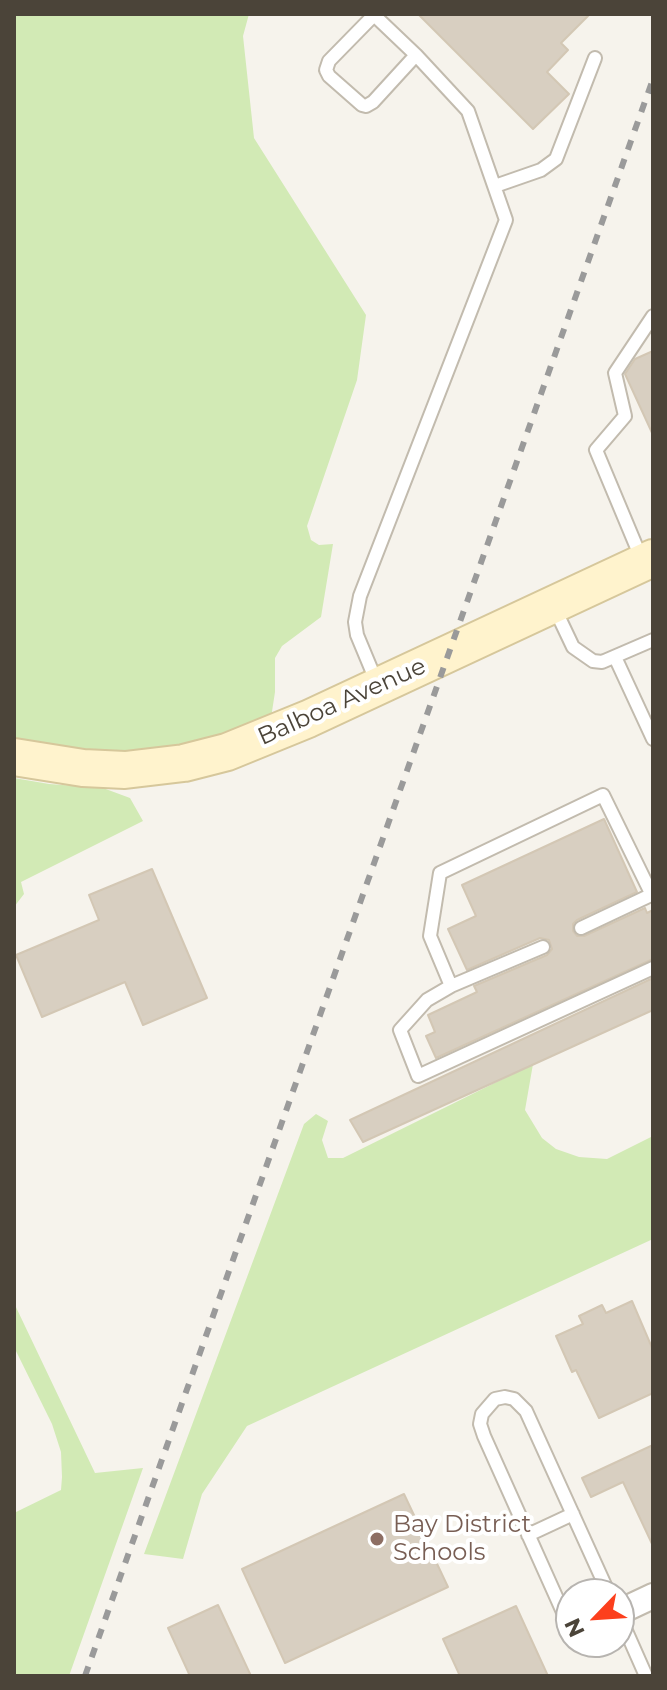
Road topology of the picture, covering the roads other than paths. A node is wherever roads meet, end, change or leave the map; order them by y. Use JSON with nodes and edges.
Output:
{"nodes":[{"id":1,"x":374,"y":14,"type":"edge"},
{"id":2,"x":416,"y":55,"type":"junction"},
{"id":3,"x":595,"y":58,"type":"dead end"},
{"id":4,"x":495,"y":186,"type":"junction"},
{"id":5,"x":653,"y":316,"type":"edge"},
{"id":6,"x":648,"y":560,"type":"edge"},
{"id":7,"x":553,"y":605,"type":"junction"},
{"id":8,"x":653,"y":640,"type":"edge"},
{"id":9,"x":615,"y":657,"type":"junction"},
{"id":10,"x":379,"y":686,"type":"junction"},
{"id":11,"x":653,"y":739,"type":"edge"},
{"id":12,"x":14,"y":757,"type":"edge"},
{"id":13,"x":652,"y":894,"type":"edge"},
{"id":14,"x":581,"y":928,"type":"dead end"},
{"id":15,"x":543,"y":947,"type":"dead end"},
{"id":16,"x":653,"y":968,"type":"edge"},
{"id":17,"x":451,"y":986,"type":"junction"},
{"id":18,"x":573,"y":1514,"type":"junction"},
{"id":19,"x":528,"y":1535,"type":"junction"},
{"id":20,"x":602,"y":1578,"type":"edge"},
{"id":21,"x":555,"y":1595,"type":"edge"},
{"id":22,"x":653,"y":1596,"type":"edge"},
{"id":23,"x":635,"y":1606,"type":"edge"},
{"id":24,"x":635,"y":1651,"type":"edge"},
{"id":25,"x":646,"y":1676,"type":"edge"}],
"edges":[{"from":1,"to":2,"type":"lane"},
{"from":1,"to":2,"type":"lane"},
{"from":2,"to":4,"type":"lane"},
{"from":3,"to":4,"type":"lane"},
{"from":4,"to":10,"type":"lane"},
{"from":5,"to":6,"type":"lane"},
{"from":6,"to":7,"type":"street","name":"Balboa Avenue"},
{"from":7,"to":9,"type":"lane"},
{"from":7,"to":10,"type":"street","name":"Balboa Avenue"},
{"from":8,"to":9,"type":"lane"},
{"from":9,"to":11,"type":"lane"},
{"from":10,"to":12,"type":"street","name":"Balboa Avenue"},
{"from":13,"to":14,"type":"lane"},
{"from":13,"to":17,"type":"lane"},
{"from":15,"to":17,"type":"lane"},
{"from":16,"to":17,"type":"lane"},
{"from":18,"to":19,"type":"lane"},
{"from":18,"to":19,"type":"lane"},
{"from":18,"to":20,"type":"lane"},
{"from":19,"to":21,"type":"lane"},
{"from":22,"to":23,"type":"street"},
{"from":24,"to":25,"type":"lane"}]}
